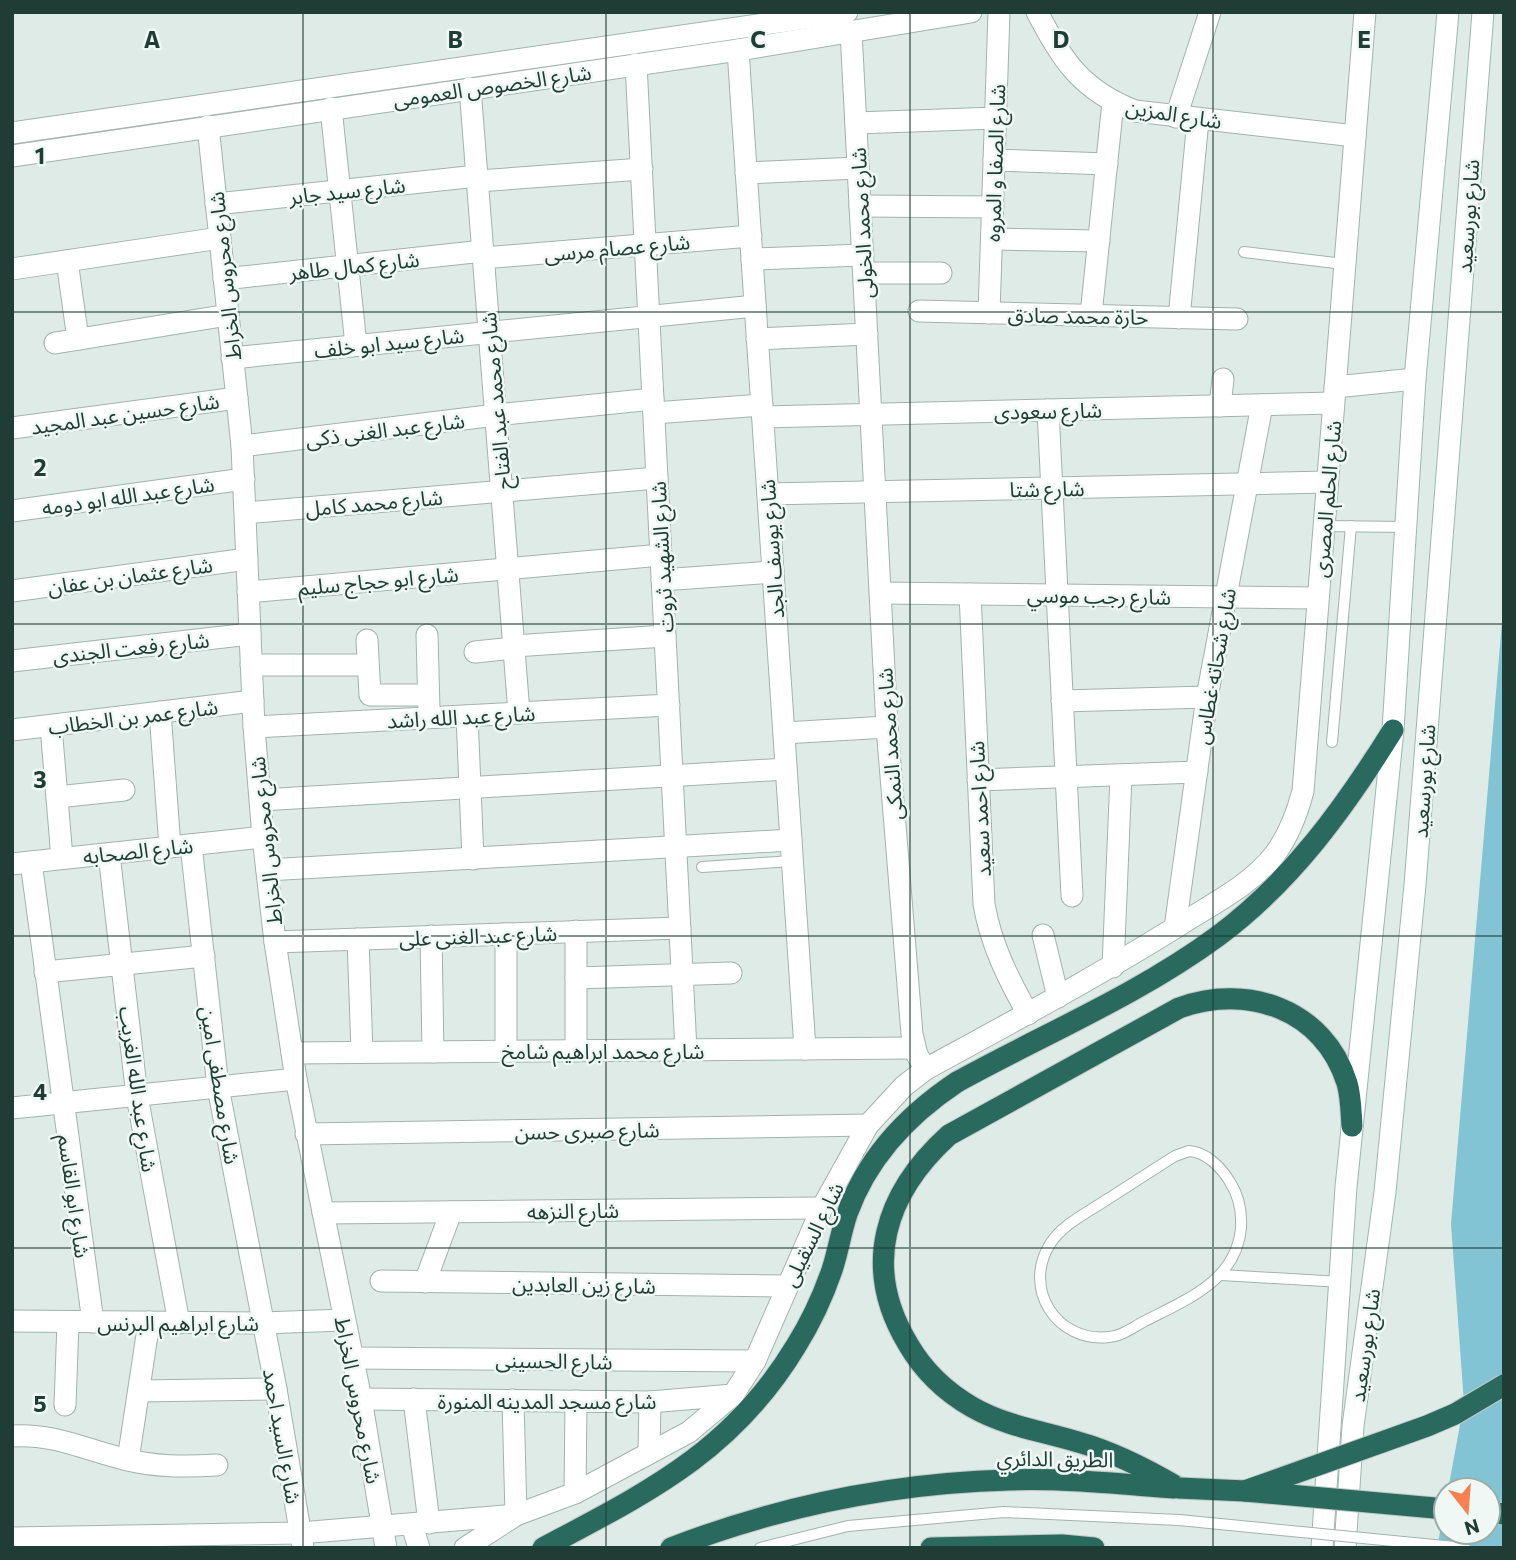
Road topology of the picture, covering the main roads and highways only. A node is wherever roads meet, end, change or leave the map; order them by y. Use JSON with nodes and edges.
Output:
{"nodes":[{"id":1,"x":1393,"y":730,"type":"road end"},
{"id":2,"x":1352,"y":1126,"type":"road end"},
{"id":3,"x":1504,"y":1385,"type":"edge"},
{"id":4,"x":1180,"y":1488,"type":"junction"},
{"id":5,"x":1245,"y":1492,"type":"junction"},
{"id":6,"x":1432,"y":1508,"type":"edge"},
{"id":7,"x":544,"y":1548,"type":"edge"},
{"id":8,"x":671,"y":1548,"type":"edge"},
{"id":9,"x":931,"y":1548,"type":"edge"},
{"id":10,"x":1094,"y":1548,"type":"edge"}],
"edges":[{"from":1,"to":7,"type":"highway"},
{"from":2,"to":4,"type":"highway"},
{"from":3,"to":5,"type":"highway","bridge":true},
{"from":4,"to":5,"type":"highway","name":"الطريق الدائري","bridge":true},
{"from":4,"to":8,"type":"highway","name":"الطريق الدائري"},
{"from":5,"to":6,"type":"highway","name":"الطريق الدائري","bridge":true},
{"from":9,"to":10,"type":"highway"}]}
